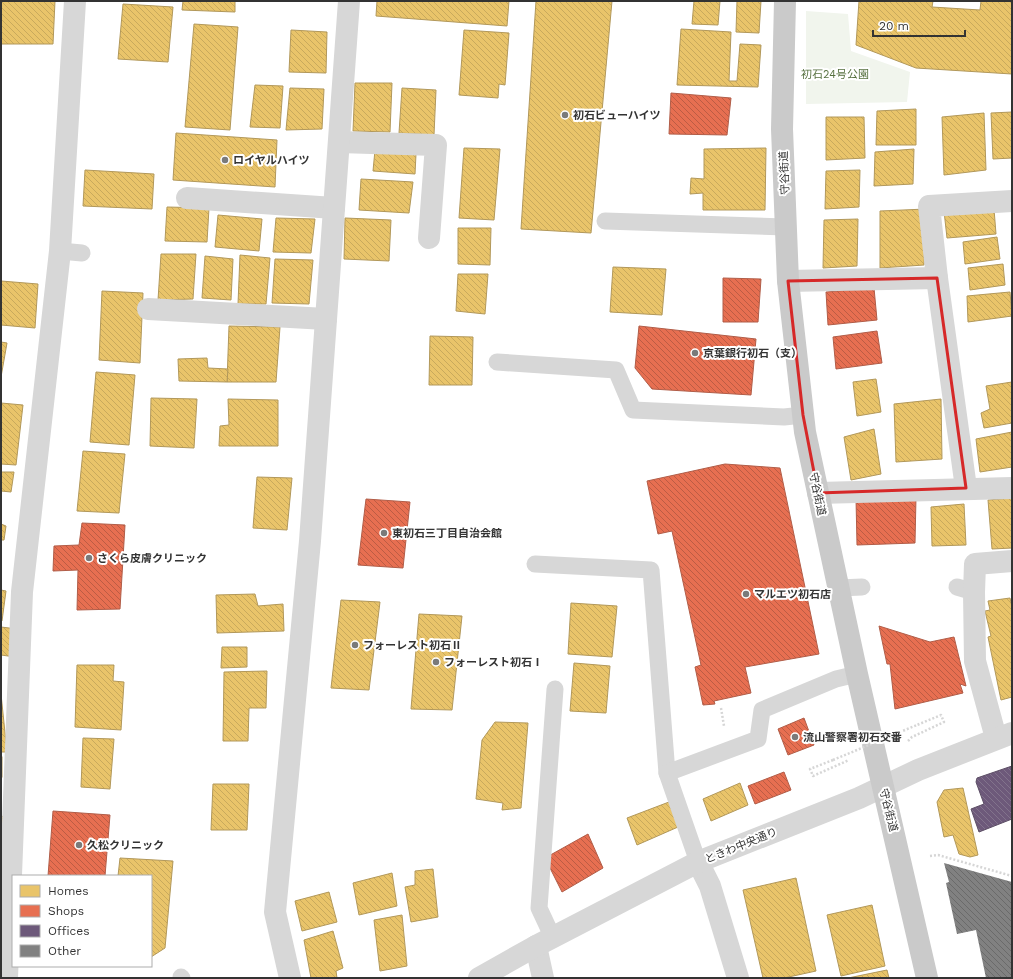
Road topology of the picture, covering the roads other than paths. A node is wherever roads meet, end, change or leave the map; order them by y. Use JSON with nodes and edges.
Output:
{"nodes":[{"id":1,"x":75,"y":1,"type":"edge"},
{"id":2,"x":349,"y":1,"type":"edge"},
{"id":3,"x":785,"y":1,"type":"edge"},
{"id":4,"x":339,"y":142,"type":"junction"},
{"id":5,"x":187,"y":198,"type":"dead end"},
{"id":6,"x":1012,"y":201,"type":"edge"},
{"id":7,"x":334,"y":208,"type":"junction"},
{"id":8,"x":605,"y":221,"type":"dead end"},
{"id":9,"x":786,"y":227,"type":"junction"},
{"id":10,"x":429,"y":238,"type":"dead end"},
{"id":11,"x":60,"y":251,"type":"junction"},
{"id":12,"x":82,"y":253,"type":"dead end"},
{"id":13,"x":937,"y":278,"type":"junction"},
{"id":14,"x":788,"y":281,"type":"junction"},
{"id":15,"x":148,"y":310,"type":"dead end"},
{"id":16,"x":326,"y":319,"type":"junction"},
{"id":17,"x":497,"y":362,"type":"dead end"},
{"id":18,"x":803,"y":415,"type":"junction"},
{"id":19,"x":966,"y":488,"type":"junction"},
{"id":20,"x":1012,"y":488,"type":"edge"},
{"id":21,"x":818,"y":493,"type":"junction"},
{"id":22,"x":1012,"y":562,"type":"edge"},
{"id":23,"x":535,"y":564,"type":"dead end"},
{"id":24,"x":862,"y":586,"type":"dead end"},
{"id":25,"x":839,"y":588,"type":"junction"},
{"id":26,"x":857,"y":674,"type":"junction"},
{"id":27,"x":555,"y":689,"type":"dead end"},
{"id":28,"x":1004,"y":735,"type":"edge"},
{"id":29,"x":667,"y":773,"type":"junction"},
{"id":30,"x":883,"y":786,"type":"junction"},
{"id":31,"x":698,"y":862,"type":"junction"},
{"id":32,"x":545,"y":942,"type":"junction"},
{"id":33,"x":7,"y":978,"type":"edge"},
{"id":34,"x":290,"y":978,"type":"edge"},
{"id":35,"x":479,"y":978,"type":"edge"},
{"id":36,"x":544,"y":978,"type":"edge"},
{"id":37,"x":738,"y":978,"type":"edge"},
{"id":38,"x":927,"y":978,"type":"edge"}],
"edges":[{"from":1,"to":11,"type":"street"},
{"from":2,"to":4,"type":"street"},
{"from":3,"to":9,"type":"main road","name":"守谷街道"},
{"from":4,"to":7,"type":"street"},
{"from":4,"to":10,"type":"street"},
{"from":5,"to":7,"type":"street"},
{"from":6,"to":13,"type":"street"},
{"from":7,"to":16,"type":"street"},
{"from":8,"to":9,"type":"lane"},
{"from":9,"to":14,"type":"main road","name":"守谷街道"},
{"from":11,"to":12,"type":"lane"},
{"from":11,"to":33,"type":"street"},
{"from":13,"to":14,"type":"street"},
{"from":13,"to":19,"type":"street"},
{"from":14,"to":18,"type":"main road","name":"守谷街道"},
{"from":15,"to":16,"type":"street"},
{"from":16,"to":34,"type":"street"},
{"from":17,"to":18,"type":"lane"},
{"from":18,"to":21,"type":"main road","name":"守谷街道"},
{"from":19,"to":20,"type":"street"},
{"from":19,"to":21,"type":"street"},
{"from":21,"to":25,"type":"main road","name":"守谷街道"},
{"from":22,"to":28,"type":"street"},
{"from":23,"to":29,"type":"lane"},
{"from":24,"to":25,"type":"lane"},
{"from":25,"to":26,"type":"main road","name":"守谷街道"},
{"from":26,"to":29,"type":"lane"},
{"from":26,"to":30,"type":"main road","name":"守谷街道"},
{"from":27,"to":32,"type":"lane"},
{"from":28,"to":30,"type":"street","name":"ときわ中央通り"},
{"from":29,"to":31,"type":"lane"},
{"from":30,"to":31,"type":"street","name":"ときわ中央通り"},
{"from":30,"to":38,"type":"main road","name":"守谷街道"},
{"from":31,"to":32,"type":"street","name":"ときわ中央通り"},
{"from":31,"to":37,"type":"street"},
{"from":32,"to":35,"type":"street","name":"ときわ中央通り"},
{"from":32,"to":36,"type":"street"}]}
